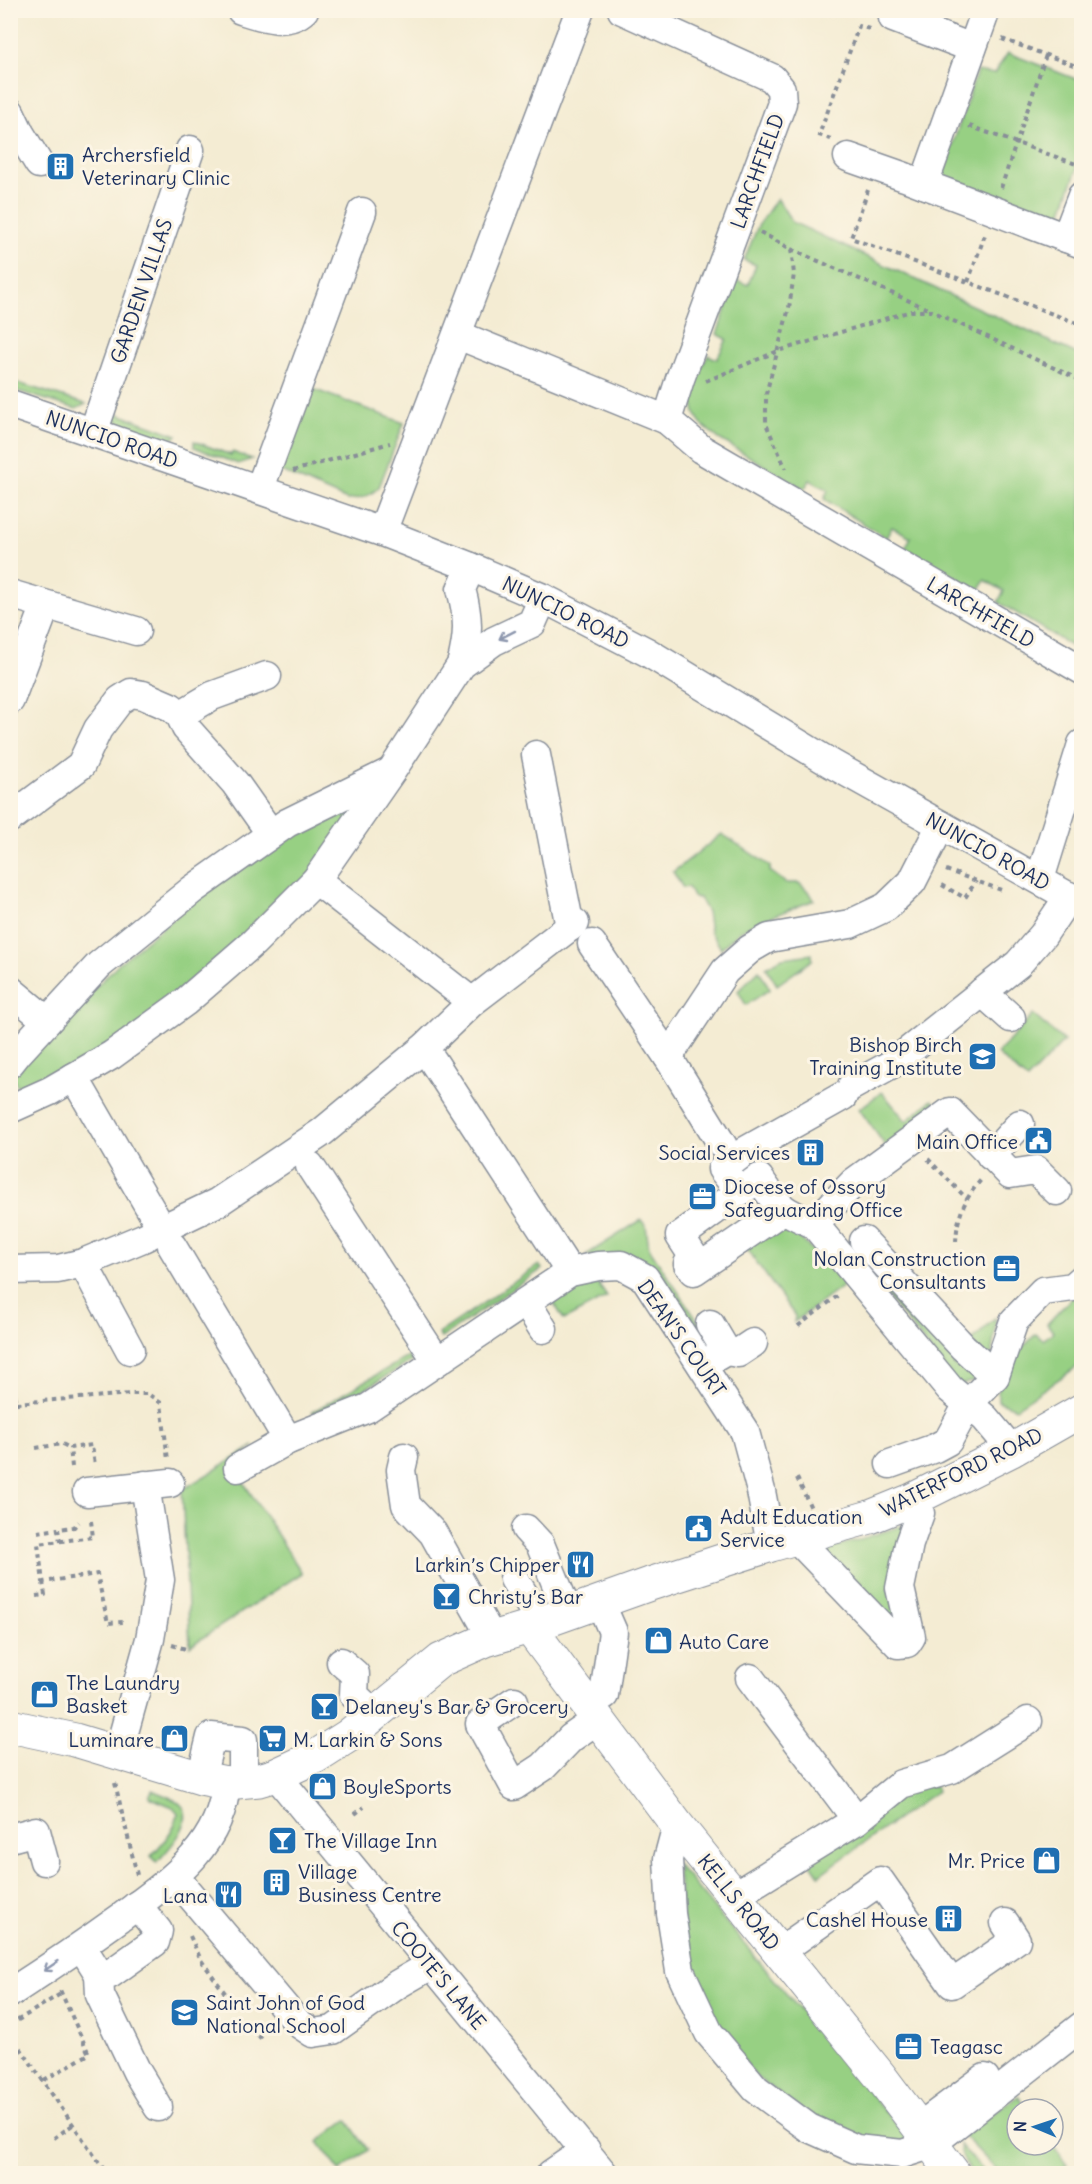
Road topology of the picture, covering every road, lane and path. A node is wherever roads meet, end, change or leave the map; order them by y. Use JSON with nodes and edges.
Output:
{"nodes":[{"id":1,"x":241,"y":10,"type":"edge"},
{"id":2,"x":304,"y":10,"type":"edge"},
{"id":3,"x":580,"y":10,"type":"edge"},
{"id":4,"x":622,"y":10,"type":"edge"},
{"id":5,"x":893,"y":18,"type":"joint"},
{"id":6,"x":979,"y":30,"type":"edge"},
{"id":7,"x":1047,"y":55,"type":"junction"},
{"id":8,"x":1082,"y":68,"type":"edge"},
{"id":9,"x":10,"y":112,"type":"edge"},
{"id":10,"x":948,"y":118,"type":"junction"},
{"id":11,"x":1017,"y":144,"type":"junction"},
{"id":12,"x":190,"y":150,"type":"dead end"},
{"id":13,"x":848,"y":157,"type":"joint"},
{"id":14,"x":39,"y":164,"type":"dead end"},
{"id":15,"x":1082,"y":166,"type":"edge"},
{"id":16,"x":877,"y":167,"type":"junction"},
{"id":17,"x":924,"y":184,"type":"junction"},
{"id":18,"x":1082,"y":196,"type":"edge"},
{"id":19,"x":993,"y":210,"type":"junction"},
{"id":20,"x":362,"y":212,"type":"dead end"},
{"id":21,"x":737,"y":223,"type":"junction"},
{"id":22,"x":1074,"y":241,"type":"edge"},
{"id":23,"x":791,"y":249,"type":"junction"},
{"id":24,"x":968,"y":282,"type":"junction"},
{"id":25,"x":932,"y":311,"type":"junction"},
{"id":26,"x":1082,"y":325,"type":"edge"},
{"id":27,"x":458,"y":335,"type":"junction"},
{"id":28,"x":778,"y":351,"type":"junction"},
{"id":29,"x":680,"y":379,"type":"junction"},
{"id":30,"x":1082,"y":381,"type":"edge"},
{"id":31,"x":10,"y":404,"type":"edge"},
{"id":32,"x":667,"y":420,"type":"junction"},
{"id":33,"x":93,"y":433,"type":"junction"},
{"id":34,"x":419,"y":436,"type":"junction"},
{"id":35,"x":264,"y":479,"type":"junction"},
{"id":36,"x":782,"y":497,"type":"junction"},
{"id":37,"x":382,"y":532,"type":"junction"},
{"id":38,"x":471,"y":567,"type":"junction"},
{"id":39,"x":10,"y":594,"type":"edge"},
{"id":40,"x":543,"y":598,"type":"junction"},
{"id":41,"x":46,"y":605,"type":"junction"},
{"id":42,"x":136,"y":631,"type":"dead end"},
{"id":43,"x":461,"y":664,"type":"junction"},
{"id":44,"x":1082,"y":670,"type":"edge"},
{"id":45,"x":267,"y":676,"type":"dead end"},
{"id":46,"x":10,"y":700,"type":"edge"},
{"id":47,"x":180,"y":715,"type":"junction"},
{"id":48,"x":1082,"y":744,"type":"edge"},
{"id":49,"x":536,"y":755,"type":"dead end"},
{"id":50,"x":391,"y":772,"type":"junction"},
{"id":51,"x":10,"y":818,"type":"edge"},
{"id":52,"x":941,"y":825,"type":"junction"},
{"id":53,"x":271,"y":834,"type":"junction"},
{"id":54,"x":924,"y":859,"type":"junction"},
{"id":55,"x":1040,"y":879,"type":"junction"},
{"id":56,"x":316,"y":880,"type":"junction"},
{"id":57,"x":976,"y":881,"type":"junction"},
{"id":58,"x":942,"y":885,"type":"dead end"},
{"id":59,"x":1007,"y":892,"type":"dead end"},
{"id":60,"x":1075,"y":900,"type":"edge"},
{"id":61,"x":579,"y":932,"type":"junction"},
{"id":62,"x":10,"y":990,"type":"edge"},
{"id":63,"x":981,"y":992,"type":"junction"},
{"id":64,"x":472,"y":1002,"type":"junction"},
{"id":65,"x":1011,"y":1018,"type":"dead end"},
{"id":66,"x":47,"y":1021,"type":"junction"},
{"id":67,"x":668,"y":1057,"type":"junction"},
{"id":68,"x":433,"y":1061,"type":"dead end"},
{"id":69,"x":10,"y":1063,"type":"edge"},
{"id":70,"x":74,"y":1077,"type":"junction"},
{"id":71,"x":10,"y":1109,"type":"edge"},
{"id":72,"x":1020,"y":1124,"type":"dead end"},
{"id":73,"x":723,"y":1146,"type":"dead end"},
{"id":74,"x":994,"y":1158,"type":"junction"},
{"id":75,"x":929,"y":1159,"type":"dead end"},
{"id":76,"x":310,"y":1166,"type":"dead end"},
{"id":77,"x":1057,"y":1191,"type":"dead end"},
{"id":78,"x":740,"y":1192,"type":"junction"},
{"id":79,"x":967,"y":1199,"type":"junction"},
{"id":80,"x":783,"y":1210,"type":"junction"},
{"id":81,"x":814,"y":1224,"type":"junction"},
{"id":82,"x":167,"y":1237,"type":"junction"},
{"id":83,"x":864,"y":1241,"type":"dead end"},
{"id":84,"x":956,"y":1242,"type":"dead end"},
{"id":85,"x":71,"y":1266,"type":"junction"},
{"id":86,"x":10,"y":1270,"type":"edge"},
{"id":87,"x":570,"y":1272,"type":"junction"},
{"id":88,"x":860,"y":1279,"type":"junction"},
{"id":89,"x":1082,"y":1279,"type":"edge"},
{"id":90,"x":42,"y":1292,"type":"dead end"},
{"id":91,"x":526,"y":1302,"type":"junction"},
{"id":92,"x":714,"y":1324,"type":"dead end"},
{"id":93,"x":798,"y":1326,"type":"dead end"},
{"id":94,"x":543,"y":1329,"type":"dead end"},
{"id":95,"x":130,"y":1350,"type":"dead end"},
{"id":96,"x":437,"y":1361,"type":"junction"},
{"id":97,"x":702,"y":1365,"type":"junction"},
{"id":98,"x":994,"y":1376,"type":"junction"},
{"id":99,"x":15,"y":1394,"type":"dead end"},
{"id":100,"x":968,"y":1404,"type":"junction"},
{"id":101,"x":1082,"y":1410,"type":"edge"},
{"id":102,"x":277,"y":1446,"type":"junction"},
{"id":103,"x":36,"y":1448,"type":"dead end"},
{"id":104,"x":70,"y":1448,"type":"junction"},
{"id":105,"x":1012,"y":1450,"type":"junction"},
{"id":106,"x":404,"y":1457,"type":"dead end"},
{"id":107,"x":95,"y":1464,"type":"dead end"},
{"id":108,"x":890,"y":1464,"type":"dead end"},
{"id":109,"x":72,"y":1467,"type":"dead end"},
{"id":110,"x":238,"y":1468,"type":"dead end"},
{"id":111,"x":161,"y":1474,"type":"junction"},
{"id":112,"x":87,"y":1492,"type":"dead end"},
{"id":113,"x":912,"y":1500,"type":"junction"},
{"id":114,"x":91,"y":1521,"type":"dead end"},
{"id":115,"x":79,"y":1522,"type":"dead end"},
{"id":116,"x":58,"y":1529,"type":"junction"},
{"id":117,"x":526,"y":1529,"type":"dead end"},
{"id":118,"x":38,"y":1532,"type":"dead end"},
{"id":119,"x":783,"y":1541,"type":"junction"},
{"id":120,"x":60,"y":1542,"type":"junction"},
{"id":121,"x":514,"y":1579,"type":"dead end"},
{"id":122,"x":43,"y":1582,"type":"junction"},
{"id":123,"x":36,"y":1596,"type":"dead end"},
{"id":124,"x":600,"y":1602,"type":"junction"},
{"id":125,"x":123,"y":1622,"type":"dead end"},
{"id":126,"x":545,"y":1622,"type":"junction"},
{"id":127,"x":492,"y":1638,"type":"junction"},
{"id":128,"x":348,"y":1668,"type":"dead end"},
{"id":129,"x":750,"y":1678,"type":"dead end"},
{"id":130,"x":514,"y":1701,"type":"dead end"},
{"id":131,"x":380,"y":1709,"type":"junction"},
{"id":132,"x":593,"y":1712,"type":"junction"},
{"id":133,"x":1028,"y":1721,"type":"dead end"},
{"id":134,"x":10,"y":1726,"type":"edge"},
{"id":135,"x":116,"y":1768,"type":"junction"},
{"id":136,"x":224,"y":1772,"type":"junction"},
{"id":137,"x":276,"y":1775,"type":"junction"},
{"id":138,"x":364,"y":1807,"type":"dead end"},
{"id":139,"x":355,"y":1814,"type":"dead end"},
{"id":140,"x":856,"y":1820,"type":"junction"},
{"id":141,"x":677,"y":1825,"type":"junction"},
{"id":142,"x":10,"y":1838,"type":"edge"},
{"id":143,"x":44,"y":1861,"type":"dead end"},
{"id":144,"x":137,"y":1876,"type":"dead end"},
{"id":145,"x":175,"y":1877,"type":"junction"},
{"id":146,"x":734,"y":1896,"type":"junction"},
{"id":147,"x":136,"y":1905,"type":"junction"},
{"id":148,"x":1005,"y":1923,"type":"dead end"},
{"id":149,"x":186,"y":1927,"type":"dead end"},
{"id":150,"x":81,"y":1946,"type":"junction"},
{"id":151,"x":779,"y":1952,"type":"junction"},
{"id":152,"x":431,"y":1965,"type":"junction"},
{"id":153,"x":99,"y":1974,"type":"junction"},
{"id":154,"x":57,"y":1982,"type":"dead end"},
{"id":155,"x":62,"y":1993,"type":"junction"},
{"id":156,"x":10,"y":1994,"type":"edge"},
{"id":157,"x":233,"y":2004,"type":"dead end"},
{"id":158,"x":10,"y":2025,"type":"edge"},
{"id":159,"x":1082,"y":2026,"type":"edge"},
{"id":160,"x":10,"y":2033,"type":"edge"},
{"id":161,"x":258,"y":2035,"type":"dead end"},
{"id":162,"x":263,"y":2041,"type":"dead end"},
{"id":163,"x":985,"y":2078,"type":"dead end"},
{"id":164,"x":44,"y":2080,"type":"junction"},
{"id":165,"x":158,"y":2107,"type":"dead end"},
{"id":166,"x":74,"y":2124,"type":"junction"},
{"id":167,"x":924,"y":2137,"type":"junction"},
{"id":168,"x":54,"y":2138,"type":"dead end"},
{"id":169,"x":586,"y":2150,"type":"junction"},
{"id":170,"x":107,"y":2174,"type":"edge"},
{"id":171,"x":551,"y":2174,"type":"edge"},
{"id":172,"x":604,"y":2174,"type":"edge"},
{"id":173,"x":954,"y":2174,"type":"edge"}],
"edges":[{"from":1,"to":2,"type":"street"},
{"from":3,"to":27,"type":"street"},
{"from":4,"to":21,"type":"street","name":"LARCHFIELD"},
{"from":5,"to":6,"type":"street"},
{"from":5,"to":13,"type":"path"},
{"from":6,"to":7,"type":"path"},
{"from":6,"to":10,"type":"street"},
{"from":7,"to":8,"type":"path"},
{"from":7,"to":11,"type":"path"},
{"from":9,"to":14,"type":"street"},
{"from":10,"to":11,"type":"path"},
{"from":10,"to":17,"type":"street"},
{"from":11,"to":15,"type":"path"},
{"from":11,"to":19,"type":"path"},
{"from":12,"to":33,"type":"street","name":"GARDEN VILLAS"},
{"from":13,"to":16,"type":"street"},
{"from":16,"to":17,"type":"street"},
{"from":16,"to":24,"type":"path"},
{"from":17,"to":19,"type":"street"},
{"from":18,"to":22,"type":"street"},
{"from":19,"to":22,"type":"street"},
{"from":19,"to":24,"type":"path"},
{"from":20,"to":35,"type":"street"},
{"from":21,"to":23,"type":"path"},
{"from":21,"to":29,"type":"street","name":"LARCHFIELD"},
{"from":23,"to":25,"type":"path"},
{"from":23,"to":28,"type":"path"},
{"from":24,"to":26,"type":"path"},
{"from":25,"to":28,"type":"path"},
{"from":25,"to":30,"type":"path"},
{"from":27,"to":32,"type":"street","name":"LARCHFIELD"},
{"from":27,"to":34,"type":"street"},
{"from":28,"to":29,"type":"path"},
{"from":28,"to":36,"type":"path"},
{"from":29,"to":32,"type":"street","name":"LARCHFIELD"},
{"from":31,"to":33,"type":"street","name":"NUNCIO ROAD"},
{"from":32,"to":36,"type":"street","name":"LARCHFIELD"},
{"from":33,"to":35,"type":"street","name":"NUNCIO ROAD"},
{"from":34,"to":35,"type":"path"},
{"from":34,"to":37,"type":"street"},
{"from":35,"to":37,"type":"street","name":"NUNCIO ROAD"},
{"from":36,"to":44,"type":"street","name":"LARCHFIELD"},
{"from":37,"to":38,"type":"street","name":"NUNCIO ROAD"},
{"from":38,"to":40,"type":"street","name":"NUNCIO ROAD"},
{"from":38,"to":43,"type":"street"},
{"from":39,"to":41,"type":"street"},
{"from":40,"to":43,"type":"street","one_way":true},
{"from":40,"to":52,"type":"street","name":"NUNCIO ROAD"},
{"from":41,"to":42,"type":"street"},
{"from":41,"to":46,"type":"street"},
{"from":43,"to":50,"type":"street"},
{"from":45,"to":47,"type":"street"},
{"from":47,"to":51,"type":"street"},
{"from":47,"to":53,"type":"street"},
{"from":48,"to":55,"type":"street"},
{"from":49,"to":61,"type":"street"},
{"from":50,"to":53,"type":"street"},
{"from":50,"to":56,"type":"street"},
{"from":52,"to":54,"type":"street"},
{"from":52,"to":55,"type":"street","name":"NUNCIO ROAD"},
{"from":53,"to":66,"type":"street"},
{"from":54,"to":57,"type":"path"},
{"from":54,"to":67,"type":"street"},
{"from":55,"to":60,"type":"street","name":"NUNCIO ROAD"},
{"from":56,"to":64,"type":"street"},
{"from":56,"to":70,"type":"street"},
{"from":57,"to":58,"type":"path"},
{"from":57,"to":59,"type":"path"},
{"from":60,"to":63,"type":"street"},
{"from":61,"to":64,"type":"street"},
{"from":61,"to":67,"type":"street"},
{"from":62,"to":66,"type":"street"},
{"from":63,"to":65,"type":"street"},
{"from":63,"to":78,"type":"street"},
{"from":64,"to":82,"type":"street"},
{"from":66,"to":69,"type":"street"},
{"from":67,"to":73,"type":"street"},
{"from":68,"to":87,"type":"street"},
{"from":70,"to":71,"type":"street"},
{"from":70,"to":82,"type":"street"},
{"from":72,"to":74,"type":"street"},
{"from":74,"to":77,"type":"street"},
{"from":74,"to":79,"type":"path"},
{"from":74,"to":81,"type":"street"},
{"from":75,"to":79,"type":"path"},
{"from":76,"to":96,"type":"street"},
{"from":78,"to":80,"type":"street"},
{"from":78,"to":80,"type":"street"},
{"from":79,"to":84,"type":"path"},
{"from":80,"to":81,"type":"street"},
{"from":81,"to":88,"type":"street"},
{"from":82,"to":85,"type":"street"},
{"from":82,"to":102,"type":"street"},
{"from":83,"to":98,"type":"street"},
{"from":85,"to":86,"type":"street"},
{"from":85,"to":90,"type":"street"},
{"from":85,"to":95,"type":"street"},
{"from":87,"to":91,"type":"street","name":"DEAN'S COURT"},
{"from":87,"to":97,"type":"street","name":"DEAN'S COURT"},
{"from":88,"to":93,"type":"path"},
{"from":88,"to":100,"type":"street"},
{"from":89,"to":98,"type":"street"},
{"from":91,"to":94,"type":"street"},
{"from":91,"to":96,"type":"street","name":"DEAN'S COURT"},
{"from":92,"to":97,"type":"street"},
{"from":96,"to":102,"type":"street","name":"DEAN'S COURT"},
{"from":97,"to":119,"type":"street","name":"DEAN'S COURT"},
{"from":98,"to":100,"type":"street"},
{"from":99,"to":111,"type":"path"},
{"from":100,"to":105,"type":"street"},
{"from":100,"to":108,"type":"street"},
{"from":101,"to":105,"type":"main road","name":"WATERFORD ROAD"},
{"from":102,"to":110,"type":"street","name":"DEAN'S COURT"},
{"from":103,"to":104,"type":"path"},
{"from":104,"to":107,"type":"path"},
{"from":104,"to":109,"type":"path"},
{"from":105,"to":113,"type":"main road","name":"WATERFORD ROAD"},
{"from":106,"to":127,"type":"street"},
{"from":111,"to":112,"type":"street"},
{"from":111,"to":135,"type":"street"},
{"from":113,"to":119,"type":"main road","name":"WATERFORD ROAD"},
{"from":113,"to":119,"type":"street"},
{"from":114,"to":120,"type":"path"},
{"from":115,"to":116,"type":"path"},
{"from":116,"to":118,"type":"path"},
{"from":116,"to":120,"type":"path"},
{"from":117,"to":126,"type":"street"},
{"from":119,"to":124,"type":"main road","name":"WATERFORD ROAD"},
{"from":120,"to":122,"type":"path"},
{"from":121,"to":126,"type":"street"},
{"from":122,"to":123,"type":"path"},
{"from":122,"to":125,"type":"path"},
{"from":124,"to":126,"type":"main road","name":"WATERFORD ROAD"},
{"from":124,"to":132,"type":"street"},
{"from":126,"to":127,"type":"main road","name":"WATERFORD ROAD"},
{"from":126,"to":132,"type":"main road","name":"KELLS ROAD"},
{"from":127,"to":131,"type":"main road","name":"WATERFORD ROAD"},
{"from":128,"to":131,"type":"street"},
{"from":129,"to":140,"type":"street"},
{"from":130,"to":132,"type":"street"},
{"from":131,"to":137,"type":"main road","name":"WATERFORD ROAD"},
{"from":132,"to":141,"type":"main road","name":"KELLS ROAD"},
{"from":133,"to":140,"type":"street"},
{"from":134,"to":135,"type":"main road"},
{"from":135,"to":136,"type":"main road"},
{"from":135,"to":144,"type":"path"},
{"from":136,"to":137,"type":"main road","name":"WATERFORD ROAD"},
{"from":136,"to":145,"type":"street"},
{"from":137,"to":152,"type":"street","name":"COOTE'S LANE"},
{"from":138,"to":139,"type":"path"},
{"from":140,"to":146,"type":"street"},
{"from":141,"to":146,"type":"main road","name":"KELLS ROAD"},
{"from":141,"to":167,"type":"street"},
{"from":142,"to":143,"type":"street"},
{"from":145,"to":147,"type":"street"},
{"from":145,"to":152,"type":"street"},
{"from":146,"to":151,"type":"main road","name":"KELLS ROAD"},
{"from":147,"to":150,"type":"street"},
{"from":147,"to":153,"type":"street"},
{"from":148,"to":151,"type":"street"},
{"from":149,"to":157,"type":"path"},
{"from":150,"to":153,"type":"street"},
{"from":150,"to":156,"type":"street","one_way":true},
{"from":151,"to":167,"type":"main road","name":"KELLS ROAD"},
{"from":152,"to":169,"type":"street","name":"COOTE'S LANE"},
{"from":153,"to":165,"type":"street"},
{"from":154,"to":155,"type":"path"},
{"from":155,"to":158,"type":"path"},
{"from":155,"to":164,"type":"path"},
{"from":159,"to":167,"type":"street"},
{"from":160,"to":164,"type":"path"},
{"from":161,"to":162,"type":"path"},
{"from":163,"to":167,"type":"street"},
{"from":164,"to":166,"type":"path"},
{"from":166,"to":168,"type":"path"},
{"from":166,"to":170,"type":"path"},
{"from":167,"to":173,"type":"main road","name":"KELLS ROAD"},
{"from":169,"to":171,"type":"street"},
{"from":169,"to":172,"type":"street","name":"COOTE'S LANE"}]}
